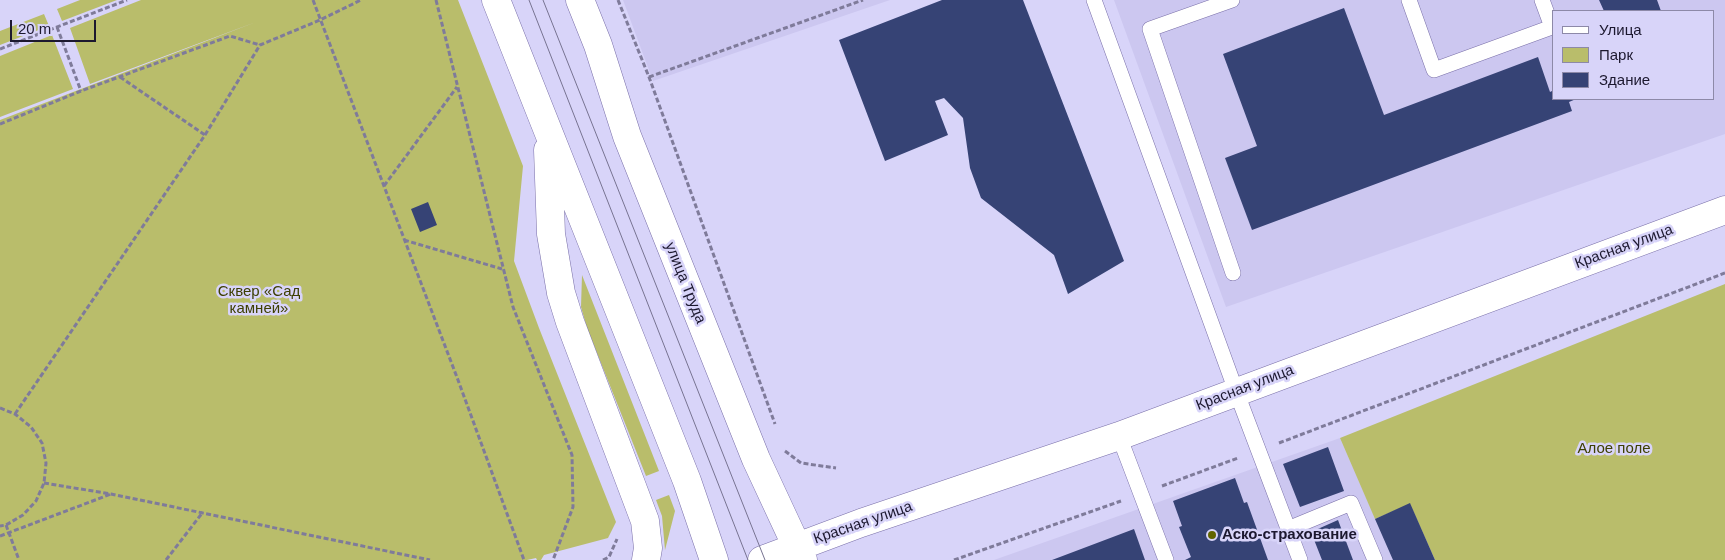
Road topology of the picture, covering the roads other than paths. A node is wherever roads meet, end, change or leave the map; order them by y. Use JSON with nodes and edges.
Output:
{"nodes":[{"id":1,"x":496,"y":0,"type":"edge"},
{"id":2,"x":580,"y":0,"type":"edge"},
{"id":3,"x":1094,"y":0,"type":"edge"},
{"id":4,"x":1232,"y":0,"type":"edge"},
{"id":5,"x":1409,"y":0,"type":"edge"},
{"id":6,"x":1542,"y":0,"type":"edge"},
{"id":7,"x":547,"y":128,"type":"junction"},
{"id":8,"x":1725,"y":210,"type":"edge"},
{"id":9,"x":1233,"y":273,"type":"dead end"},
{"id":10,"x":1236,"y":391,"type":"junction"},
{"id":11,"x":1119,"y":436,"type":"junction"},
{"id":12,"x":1288,"y":529,"type":"junction"},
{"id":13,"x":800,"y":553,"type":"edge"},
{"id":14,"x":646,"y":560,"type":"edge"},
{"id":15,"x":714,"y":560,"type":"edge"},
{"id":16,"x":762,"y":560,"type":"edge"},
{"id":17,"x":1166,"y":560,"type":"edge"},
{"id":18,"x":1300,"y":560,"type":"edge"},
{"id":19,"x":1376,"y":560,"type":"edge"}],
"edges":[{"from":1,"to":7,"type":"main road"},
{"from":2,"to":13,"type":"main road","name":"улица Труда"},
{"from":3,"to":10,"type":"lane"},
{"from":4,"to":9,"type":"lane"},
{"from":5,"to":6,"type":"lane"},
{"from":7,"to":14,"type":"main road"},
{"from":7,"to":15,"type":"main road"},
{"from":8,"to":10,"type":"main road","name":"Красная улица"},
{"from":10,"to":11,"type":"main road","name":"Красная улица"},
{"from":10,"to":12,"type":"lane"},
{"from":11,"to":13,"type":"main road","name":"Красная улица"},
{"from":11,"to":17,"type":"lane"},
{"from":12,"to":18,"type":"lane"},
{"from":12,"to":19,"type":"lane"},
{"from":13,"to":16,"type":"main road","name":"Красная улица"}]}
